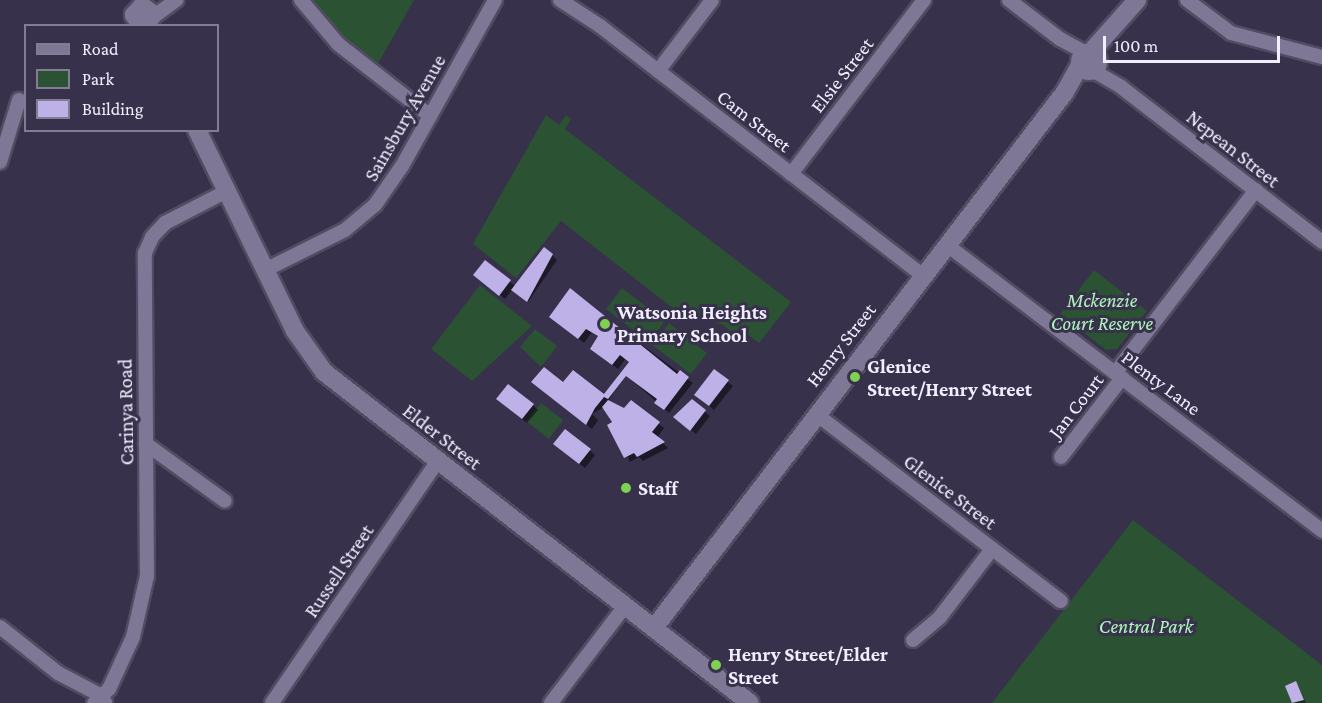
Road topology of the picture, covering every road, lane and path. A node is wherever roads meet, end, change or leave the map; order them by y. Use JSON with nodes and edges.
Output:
{"nodes":[{"id":1,"x":175,"y":0,"type":"edge"},
{"id":2,"x":301,"y":0,"type":"edge"},
{"id":3,"x":495,"y":0,"type":"edge"},
{"id":4,"x":560,"y":0,"type":"edge"},
{"id":5,"x":712,"y":0,"type":"edge"},
{"id":6,"x":924,"y":0,"type":"edge"},
{"id":7,"x":1009,"y":0,"type":"edge"},
{"id":8,"x":1137,"y":0,"type":"edge"},
{"id":9,"x":1187,"y":0,"type":"edge"},
{"id":10,"x":145,"y":14,"type":"edge"},
{"id":11,"x":1321,"y":55,"type":"edge"},
{"id":12,"x":1089,"y":62,"type":"junction"},
{"id":13,"x":658,"y":71,"type":"junction"},
{"id":14,"x":19,"y":100,"type":"dead end"},
{"id":15,"x":430,"y":116,"type":"junction"},
{"id":16,"x":198,"y":132,"type":"edge"},
{"id":17,"x":0,"y":162,"type":"edge"},
{"id":18,"x":791,"y":174,"type":"junction"},
{"id":19,"x":1256,"y":190,"type":"junction"},
{"id":20,"x":227,"y":191,"type":"junction"},
{"id":21,"x":1322,"y":242,"type":"edge"},
{"id":22,"x":947,"y":245,"type":"junction"},
{"id":23,"x":265,"y":270,"type":"junction"},
{"id":24,"x":923,"y":276,"type":"junction"},
{"id":25,"x":1119,"y":376,"type":"junction"},
{"id":26,"x":816,"y":414,"type":"junction"},
{"id":27,"x":146,"y":444,"type":"junction"},
{"id":28,"x":1061,"y":458,"type":"dead end"},
{"id":29,"x":437,"y":462,"type":"junction"},
{"id":30,"x":225,"y":501,"type":"dead end"},
{"id":31,"x":1322,"y":531,"type":"edge"},
{"id":32,"x":992,"y":549,"type":"junction"},
{"id":33,"x":1061,"y":601,"type":"dead end"},
{"id":34,"x":625,"y":606,"type":"junction"},
{"id":35,"x":0,"y":627,"type":"edge"},
{"id":36,"x":654,"y":628,"type":"junction"},
{"id":37,"x":913,"y":640,"type":"dead end"},
{"id":38,"x":97,"y":701,"type":"edge"},
{"id":39,"x":272,"y":703,"type":"edge"},
{"id":40,"x":551,"y":703,"type":"edge"},
{"id":41,"x":750,"y":703,"type":"edge"}],
"edges":[{"from":1,"to":10,"type":"street"},
{"from":2,"to":15,"type":"street"},
{"from":3,"to":15,"type":"street","name":"Sainsbury Avenue"},
{"from":4,"to":13,"type":"street","name":"Cam Street"},
{"from":5,"to":13,"type":"street"},
{"from":6,"to":18,"type":"street","name":"Elsie Street"},
{"from":7,"to":12,"type":"street","name":"Nepean Street"},
{"from":8,"to":12,"type":"street","name":"Henry Street"},
{"from":9,"to":11,"type":"street"},
{"from":12,"to":19,"type":"street","name":"Nepean Street"},
{"from":12,"to":22,"type":"street","name":"Henry Street"},
{"from":13,"to":18,"type":"street","name":"Cam Street"},
{"from":14,"to":17,"type":"street"},
{"from":15,"to":23,"type":"street","name":"Sainsbury Avenue"},
{"from":16,"to":20,"type":"street","name":"Elder Street"},
{"from":18,"to":24,"type":"street","name":"Cam Street"},
{"from":19,"to":21,"type":"street","name":"Nepean Street"},
{"from":19,"to":25,"type":"street","name":"Jan Court"},
{"from":20,"to":23,"type":"street","name":"Elder Street"},
{"from":20,"to":27,"type":"street","name":"Carinya Road"},
{"from":22,"to":24,"type":"street","name":"Henry Street"},
{"from":22,"to":25,"type":"street","name":"Plenty Lane"},
{"from":23,"to":29,"type":"street","name":"Elder Street"},
{"from":24,"to":26,"type":"street","name":"Henry Street"},
{"from":25,"to":28,"type":"street","name":"Jan Court"},
{"from":25,"to":31,"type":"street","name":"Plenty Lane"},
{"from":26,"to":32,"type":"street","name":"Glenice Street"},
{"from":26,"to":36,"type":"street","name":"Henry Street"},
{"from":27,"to":30,"type":"street"},
{"from":27,"to":38,"type":"street","name":"Carinya Road"},
{"from":29,"to":34,"type":"street","name":"Elder Street"},
{"from":29,"to":39,"type":"street","name":"Russell Street"},
{"from":32,"to":33,"type":"street","name":"Glenice Street"},
{"from":32,"to":37,"type":"street"},
{"from":34,"to":36,"type":"street","name":"Elder Street"},
{"from":34,"to":40,"type":"street"},
{"from":35,"to":38,"type":"street"},
{"from":36,"to":41,"type":"street","name":"Elder Street"}]}
